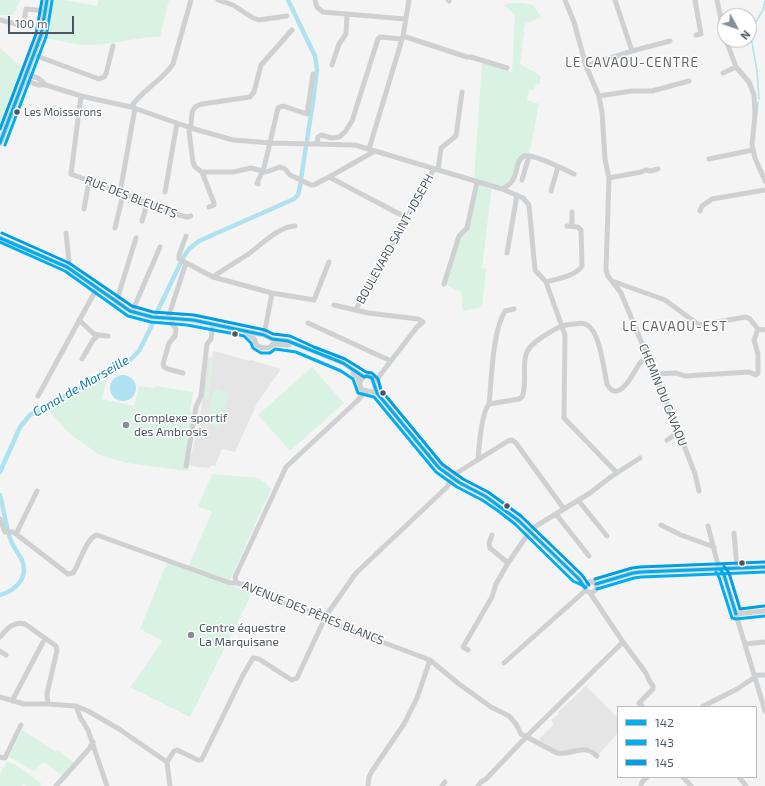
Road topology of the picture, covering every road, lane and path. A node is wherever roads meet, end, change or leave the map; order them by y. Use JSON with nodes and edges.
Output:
{"nodes":[{"id":1,"x":47,"y":0,"type":"edge"},
{"id":2,"x":191,"y":0,"type":"edge"},
{"id":3,"x":218,"y":0,"type":"edge"},
{"id":4,"x":315,"y":0,"type":"edge"},
{"id":5,"x":409,"y":0,"type":"edge"},
{"id":6,"x":565,"y":0,"type":"edge"},
{"id":7,"x":615,"y":0,"type":"edge"},
{"id":8,"x":695,"y":0,"type":"edge"},
{"id":9,"x":46,"y":11,"type":"junction"},
{"id":10,"x":347,"y":14,"type":"junction"},
{"id":11,"x":287,"y":16,"type":"dead end"},
{"id":12,"x":405,"y":19,"type":"junction"},
{"id":13,"x":0,"y":20,"type":"edge"},
{"id":14,"x":292,"y":30,"type":"dead end"},
{"id":15,"x":696,"y":35,"type":"dead end"},
{"id":16,"x":402,"y":38,"type":"junction"},
{"id":17,"x":670,"y":42,"type":"dead end"},
{"id":18,"x":113,"y":46,"type":"dead end"},
{"id":19,"x":729,"y":48,"type":"edge"},
{"id":20,"x":632,"y":51,"type":"junction"},
{"id":21,"x":34,"y":55,"type":"junction"},
{"id":22,"x":332,"y":65,"type":"dead end"},
{"id":23,"x":586,"y":66,"type":"junction"},
{"id":24,"x":30,"y":67,"type":"junction"},
{"id":25,"x":736,"y":67,"type":"junction"},
{"id":26,"x":507,"y":68,"type":"dead end"},
{"id":27,"x":723,"y":73,"type":"dead end"},
{"id":28,"x":313,"y":74,"type":"dead end"},
{"id":29,"x":38,"y":78,"type":"junction"},
{"id":30,"x":26,"y":80,"type":"junction"},
{"id":31,"x":690,"y":81,"type":"dead end"},
{"id":32,"x":46,"y":85,"type":"junction"},
{"id":33,"x":462,"y":92,"type":"dead end"},
{"id":34,"x":81,"y":96,"type":"junction"},
{"id":35,"x":599,"y":96,"type":"junction"},
{"id":36,"x":133,"y":107,"type":"junction"},
{"id":37,"x":177,"y":123,"type":"junction"},
{"id":38,"x":191,"y":128,"type":"junction"},
{"id":39,"x":0,"y":143,"type":"edge"},
{"id":40,"x":271,"y":143,"type":"junction"},
{"id":41,"x":314,"y":143,"type":"junction"},
{"id":42,"x":369,"y":149,"type":"junction"},
{"id":43,"x":753,"y":150,"type":"junction"},
{"id":44,"x":375,"y":151,"type":"junction"},
{"id":45,"x":529,"y":156,"type":"junction"},
{"id":46,"x":709,"y":159,"type":"dead end"},
{"id":47,"x":558,"y":167,"type":"junction"},
{"id":48,"x":436,"y":169,"type":"junction"},
{"id":49,"x":658,"y":169,"type":"dead end"},
{"id":50,"x":263,"y":171,"type":"junction"},
{"id":51,"x":202,"y":172,"type":"junction"},
{"id":52,"x":574,"y":174,"type":"dead end"},
{"id":53,"x":329,"y":177,"type":"junction"},
{"id":54,"x":609,"y":178,"type":"junction"},
{"id":55,"x":522,"y":180,"type":"dead end"},
{"id":56,"x":90,"y":181,"type":"junction"},
{"id":57,"x":765,"y":181,"type":"edge"},
{"id":58,"x":477,"y":182,"type":"junction"},
{"id":59,"x":258,"y":184,"type":"dead end"},
{"id":60,"x":502,"y":189,"type":"junction"},
{"id":61,"x":765,"y":190,"type":"edge"},
{"id":62,"x":165,"y":192,"type":"dead end"},
{"id":63,"x":551,"y":192,"type":"dead end"},
{"id":64,"x":122,"y":194,"type":"junction"},
{"id":65,"x":517,"y":195,"type":"junction"},
{"id":66,"x":147,"y":204,"type":"junction"},
{"id":67,"x":210,"y":207,"type":"dead end"},
{"id":68,"x":84,"y":209,"type":"dead end"},
{"id":69,"x":700,"y":211,"type":"dead end"},
{"id":70,"x":572,"y":212,"type":"dead end"},
{"id":71,"x":190,"y":216,"type":"dead end"},
{"id":72,"x":407,"y":218,"type":"junction"},
{"id":73,"x":142,"y":221,"type":"dead end"},
{"id":74,"x":295,"y":226,"type":"dead end"},
{"id":75,"x":115,"y":228,"type":"dead end"},
{"id":76,"x":66,"y":233,"type":"dead end"},
{"id":77,"x":186,"y":236,"type":"dead end"},
{"id":78,"x":1,"y":238,"type":"edge"},
{"id":79,"x":136,"y":238,"type":"dead end"},
{"id":80,"x":160,"y":247,"type":"dead end"},
{"id":81,"x":507,"y":253,"type":"dead end"},
{"id":82,"x":183,"y":261,"type":"junction"},
{"id":83,"x":329,"y":262,"type":"dead end"},
{"id":84,"x":67,"y":267,"type":"junction"},
{"id":85,"x":213,"y":277,"type":"junction"},
{"id":86,"x":546,"y":282,"type":"junction"},
{"id":87,"x":614,"y":282,"type":"junction"},
{"id":88,"x":444,"y":284,"type":"dead end"},
{"id":89,"x":97,"y":288,"type":"junction"},
{"id":90,"x":272,"y":293,"type":"junction"},
{"id":91,"x":116,"y":303,"type":"junction"},
{"id":92,"x":334,"y":305,"type":"dead end"},
{"id":93,"x":356,"y":309,"type":"junction"},
{"id":94,"x":514,"y":309,"type":"dead end"},
{"id":95,"x":132,"y":312,"type":"junction"},
{"id":96,"x":170,"y":318,"type":"junction"},
{"id":97,"x":79,"y":320,"type":"junction"},
{"id":98,"x":308,"y":323,"type":"dead end"},
{"id":99,"x":213,"y":325,"type":"junction"},
{"id":100,"x":561,"y":326,"type":"junction"},
{"id":101,"x":758,"y":329,"type":"junction"},
{"id":102,"x":765,"y":330,"type":"edge"},
{"id":103,"x":246,"y":332,"type":"junction"},
{"id":104,"x":99,"y":335,"type":"junction"},
{"id":105,"x":262,"y":335,"type":"junction"},
{"id":106,"x":108,"y":336,"type":"dead end"},
{"id":107,"x":255,"y":340,"type":"junction"},
{"id":108,"x":272,"y":342,"type":"junction"},
{"id":109,"x":312,"y":352,"type":"junction"},
{"id":110,"x":648,"y":357,"type":"junction"},
{"id":111,"x":82,"y":360,"type":"dead end"},
{"id":112,"x":391,"y":360,"type":"junction"},
{"id":113,"x":183,"y":373,"type":"dead end"},
{"id":114,"x":655,"y":374,"type":"junction"},
{"id":115,"x":364,"y":377,"type":"junction"},
{"id":116,"x":360,"y":382,"type":"junction"},
{"id":117,"x":371,"y":386,"type":"junction"},
{"id":118,"x":38,"y":396,"type":"dead end"},
{"id":119,"x":489,"y":404,"type":"junction"},
{"id":120,"x":679,"y":432,"type":"junction"},
{"id":121,"x":667,"y":440,"type":"dead end"},
{"id":122,"x":640,"y":458,"type":"dead end"},
{"id":123,"x":478,"y":460,"type":"junction"},
{"id":124,"x":186,"y":466,"type":"dead end"},
{"id":125,"x":617,"y":473,"type":"junction"},
{"id":126,"x":453,"y":478,"type":"junction"},
{"id":127,"x":37,"y":491,"type":"dead end"},
{"id":128,"x":699,"y":491,"type":"dead end"},
{"id":129,"x":578,"y":500,"type":"junction"},
{"id":130,"x":564,"y":509,"type":"junction"},
{"id":131,"x":556,"y":514,"type":"junction"},
{"id":132,"x":0,"y":519,"type":"edge"},
{"id":133,"x":661,"y":525,"type":"dead end"},
{"id":134,"x":708,"y":526,"type":"dead end"},
{"id":135,"x":530,"y":531,"type":"junction"},
{"id":136,"x":734,"y":533,"type":"dead end"},
{"id":137,"x":16,"y":534,"type":"junction"},
{"id":138,"x":492,"y":535,"type":"dead end"},
{"id":139,"x":607,"y":536,"type":"dead end"},
{"id":140,"x":714,"y":546,"type":"junction"},
{"id":141,"x":589,"y":556,"type":"dead end"},
{"id":142,"x":508,"y":563,"type":"junction"},
{"id":143,"x":765,"y":567,"type":"edge"},
{"id":144,"x":737,"y":568,"type":"junction"},
{"id":145,"x":720,"y":569,"type":"junction"},
{"id":146,"x":579,"y":580,"type":"junction"},
{"id":147,"x":236,"y":582,"type":"junction"},
{"id":148,"x":588,"y":582,"type":"junction"},
{"id":149,"x":596,"y":584,"type":"junction"},
{"id":150,"x":589,"y":591,"type":"junction"},
{"id":151,"x":765,"y":611,"type":"edge"},
{"id":152,"x":736,"y":614,"type":"junction"},
{"id":153,"x":323,"y":616,"type":"junction"},
{"id":154,"x":0,"y":637,"type":"edge"},
{"id":155,"x":43,"y":642,"type":"dead end"},
{"id":156,"x":623,"y":642,"type":"junction"},
{"id":157,"x":765,"y":642,"type":"edge"},
{"id":158,"x":745,"y":644,"type":"junction"},
{"id":159,"x":468,"y":650,"type":"dead end"},
{"id":160,"x":0,"y":651,"type":"edge"},
{"id":161,"x":6,"y":655,"type":"dead end"},
{"id":162,"x":430,"y":660,"type":"junction"},
{"id":163,"x":504,"y":663,"type":"dead end"},
{"id":164,"x":765,"y":675,"type":"edge"},
{"id":165,"x":755,"y":677,"type":"junction"},
{"id":166,"x":0,"y":697,"type":"edge"},
{"id":167,"x":12,"y":701,"type":"junction"},
{"id":168,"x":48,"y":704,"type":"junction"},
{"id":169,"x":76,"y":706,"type":"junction"},
{"id":170,"x":642,"y":706,"type":"edge"},
{"id":171,"x":704,"y":706,"type":"edge"},
{"id":172,"x":765,"y":711,"type":"edge"},
{"id":173,"x":21,"y":725,"type":"dead end"},
{"id":174,"x":527,"y":736,"type":"junction"},
{"id":175,"x":93,"y":742,"type":"junction"},
{"id":176,"x":597,"y":756,"type":"dead end"},
{"id":177,"x":0,"y":758,"type":"edge"},
{"id":178,"x":167,"y":762,"type":"junction"},
{"id":179,"x":684,"y":778,"type":"edge"},
{"id":180,"x":740,"y":778,"type":"edge"},
{"id":181,"x":56,"y":786,"type":"edge"},
{"id":182,"x":107,"y":786,"type":"edge"},
{"id":183,"x":170,"y":786,"type":"edge"},
{"id":184,"x":368,"y":786,"type":"edge"},
{"id":185,"x":478,"y":786,"type":"edge"},
{"id":186,"x":692,"y":786,"type":"edge"},
{"id":187,"x":746,"y":786,"type":"edge"}],
"edges":[{"from":1,"to":9,"type":"main road"},
{"from":2,"to":36,"type":"street"},
{"from":3,"to":11,"type":"street"},
{"from":4,"to":10,"type":"street"},
{"from":5,"to":12,"type":"street"},
{"from":6,"to":23,"type":"street","name":"CHEMIN DU CAVAOU"},
{"from":7,"to":20,"type":"street"},
{"from":8,"to":15,"type":"street"},
{"from":9,"to":13,"type":"street"},
{"from":9,"to":21,"type":"main road"},
{"from":10,"to":12,"type":"street"},
{"from":10,"to":22,"type":"street"},
{"from":12,"to":16,"type":"street"},
{"from":14,"to":38,"type":"street"},
{"from":16,"to":26,"type":"street"},
{"from":16,"to":41,"type":"street"},
{"from":16,"to":42,"type":"street"},
{"from":17,"to":20,"type":"street"},
{"from":18,"to":21,"type":"street"},
{"from":19,"to":25,"type":"street"},
{"from":20,"to":23,"type":"street"},
{"from":21,"to":24,"type":"main road"},
{"from":23,"to":35,"type":"street","name":"CHEMIN DU CAVAOU"},
{"from":24,"to":29,"type":"street"},
{"from":24,"to":30,"type":"main road"},
{"from":25,"to":27,"type":"street"},
{"from":25,"to":43,"type":"street"},
{"from":28,"to":40,"type":"street"},
{"from":29,"to":30,"type":"street"},
{"from":29,"to":32,"type":"street"},
{"from":30,"to":32,"type":"street"},
{"from":30,"to":39,"type":"main road"},
{"from":31,"to":35,"type":"street"},
{"from":32,"to":34,"type":"street"},
{"from":33,"to":48,"type":"street"},
{"from":34,"to":36,"type":"street"},
{"from":34,"to":56,"type":"street","name":"RUE DES BLEUETS"},
{"from":35,"to":54,"type":"street","name":"CHEMIN DU CAVAOU"},
{"from":36,"to":37,"type":"street"},
{"from":36,"to":64,"type":"street"},
{"from":37,"to":38,"type":"street"},
{"from":37,"to":62,"type":"street"},
{"from":38,"to":40,"type":"street"},
{"from":38,"to":51,"type":"street"},
{"from":40,"to":41,"type":"street"},
{"from":40,"to":50,"type":"street"},
{"from":41,"to":42,"type":"street"},
{"from":42,"to":44,"type":"street"},
{"from":43,"to":46,"type":"street"},
{"from":43,"to":57,"type":"street"},
{"from":44,"to":48,"type":"street"},
{"from":44,"to":53,"type":"street"},
{"from":45,"to":47,"type":"street"},
{"from":45,"to":55,"type":"street"},
{"from":45,"to":60,"type":"street"},
{"from":47,"to":52,"type":"street"},
{"from":47,"to":63,"type":"street"},
{"from":48,"to":58,"type":"street"},
{"from":48,"to":72,"type":"street","name":"BOULEVARD SAINT-JOSEPH"},
{"from":49,"to":54,"type":"street"},
{"from":50,"to":51,"type":"street"},
{"from":50,"to":53,"type":"street"},
{"from":50,"to":59,"type":"street"},
{"from":51,"to":67,"type":"street"},
{"from":53,"to":72,"type":"street"},
{"from":54,"to":87,"type":"street","name":"CHEMIN DU CAVAOU"},
{"from":56,"to":64,"type":"street","name":"RUE DES BLEUETS"},
{"from":56,"to":68,"type":"street"},
{"from":58,"to":60,"type":"street"},
{"from":58,"to":88,"type":"street"},
{"from":60,"to":65,"type":"street"},
{"from":61,"to":69,"type":"street"},
{"from":64,"to":66,"type":"street","name":"RUE DES BLEUETS"},
{"from":64,"to":75,"type":"street"},
{"from":65,"to":81,"type":"street"},
{"from":65,"to":86,"type":"street"},
{"from":66,"to":71,"type":"street","name":"RUE DES BLEUETS"},
{"from":66,"to":73,"type":"street"},
{"from":70,"to":86,"type":"street"},
{"from":72,"to":93,"type":"street","name":"BOULEVARD SAINT-JOSEPH"},
{"from":74,"to":85,"type":"street"},
{"from":76,"to":84,"type":"street"},
{"from":77,"to":82,"type":"street"},
{"from":78,"to":84,"type":"street"},
{"from":79,"to":91,"type":"street"},
{"from":80,"to":95,"type":"street"},
{"from":82,"to":85,"type":"street"},
{"from":82,"to":96,"type":"street"},
{"from":83,"to":90,"type":"street"},
{"from":84,"to":89,"type":"street"},
{"from":85,"to":90,"type":"street"},
{"from":86,"to":100,"type":"street"},
{"from":87,"to":101,"type":"street"},
{"from":87,"to":110,"type":"street","name":"CHEMIN DU CAVAOU"},
{"from":89,"to":91,"type":"street"},
{"from":89,"to":97,"type":"street"},
{"from":90,"to":105,"type":"street"},
{"from":91,"to":95,"type":"street"},
{"from":92,"to":93,"type":"street"},
{"from":93,"to":112,"type":"street"},
{"from":94,"to":119,"type":"street"},
{"from":95,"to":96,"type":"street"},
{"from":96,"to":99,"type":"street"},
{"from":96,"to":113,"type":"street"},
{"from":97,"to":104,"type":"street"},
{"from":97,"to":118,"type":"street"},
{"from":98,"to":112,"type":"street"},
{"from":99,"to":103,"type":"street"},
{"from":99,"to":124,"type":"street"},
{"from":100,"to":110,"type":"street"},
{"from":100,"to":119,"type":"street"},
{"from":100,"to":125,"type":"street"},
{"from":101,"to":102,"type":"street"},
{"from":101,"to":114,"type":"street"},
{"from":103,"to":105,"type":"street"},
{"from":103,"to":107,"type":"street"},
{"from":104,"to":106,"type":"street"},
{"from":104,"to":111,"type":"street"},
{"from":105,"to":107,"type":"street"},
{"from":105,"to":108,"type":"street"},
{"from":107,"to":108,"type":"street"},
{"from":108,"to":109,"type":"street"},
{"from":109,"to":115,"type":"street"},
{"from":109,"to":116,"type":"street"},
{"from":110,"to":114,"type":"street","name":"CHEMIN DU CAVAOU"},
{"from":112,"to":117,"type":"street"},
{"from":114,"to":120,"type":"street","name":"CHEMIN DU CAVAOU"},
{"from":115,"to":116,"type":"street"},
{"from":115,"to":117,"type":"street"},
{"from":116,"to":117,"type":"street"},
{"from":117,"to":126,"type":"street"},
{"from":117,"to":147,"type":"street"},
{"from":119,"to":123,"type":"street"},
{"from":120,"to":121,"type":"street"},
{"from":120,"to":128,"type":"street","name":"CHEMIN DU CAVAOU"},
{"from":122,"to":125,"type":"street"},
{"from":123,"to":126,"type":"street"},
{"from":123,"to":130,"type":"street"},
{"from":125,"to":129,"type":"street"},
{"from":126,"to":135,"type":"street"},
{"from":126,"to":153,"type":"street"},
{"from":127,"to":137,"type":"street"},
{"from":129,"to":130,"type":"street"},
{"from":129,"to":139,"type":"street"},
{"from":130,"to":131,"type":"street"},
{"from":131,"to":135,"type":"street"},
{"from":131,"to":141,"type":"street"},
{"from":132,"to":137,"type":"street","name":"AVENUE DES PÈRES BLANCS"},
{"from":133,"to":140,"type":"street"},
{"from":134,"to":140,"type":"street"},
{"from":135,"to":142,"type":"street"},
{"from":135,"to":146,"type":"street"},
{"from":136,"to":144,"type":"street"},
{"from":137,"to":147,"type":"street","name":"AVENUE DES PÈRES BLANCS"},
{"from":138,"to":142,"type":"street"},
{"from":140,"to":145,"type":"street"},
{"from":142,"to":159,"type":"street"},
{"from":143,"to":144,"type":"street"},
{"from":144,"to":145,"type":"street"},
{"from":145,"to":149,"type":"street"},
{"from":145,"to":152,"type":"street"},
{"from":146,"to":148,"type":"street"},
{"from":146,"to":150,"type":"street"},
{"from":147,"to":153,"type":"street","name":"AVENUE DES PÈRES BLANCS"},
{"from":148,"to":149,"type":"street"},
{"from":148,"to":150,"type":"street"},
{"from":149,"to":150,"type":"street"},
{"from":150,"to":156,"type":"street"},
{"from":150,"to":163,"type":"street"},
{"from":151,"to":152,"type":"street"},
{"from":152,"to":158,"type":"street"},
{"from":153,"to":162,"type":"street","name":"AVENUE DES PÈRES BLANCS"},
{"from":153,"to":178,"type":"street"},
{"from":154,"to":168,"type":"street"},
{"from":155,"to":167,"type":"street"},
{"from":156,"to":170,"type":"street"},
{"from":156,"to":174,"type":"street"},
{"from":157,"to":158,"type":"street"},
{"from":158,"to":165,"type":"street"},
{"from":160,"to":161,"type":"street"},
{"from":162,"to":174,"type":"street","name":"AVENUE DES PÈRES BLANCS"},
{"from":162,"to":184,"type":"street"},
{"from":164,"to":165,"type":"street"},
{"from":165,"to":171,"type":"street"},
{"from":165,"to":172,"type":"street"},
{"from":166,"to":167,"type":"street"},
{"from":167,"to":168,"type":"street"},
{"from":168,"to":169,"type":"street"},
{"from":169,"to":175,"type":"street"},
{"from":169,"to":178,"type":"street"},
{"from":173,"to":177,"type":"street"},
{"from":174,"to":176,"type":"street","name":"AVENUE DES PÈRES BLANCS"},
{"from":174,"to":185,"type":"street"},
{"from":175,"to":181,"type":"street"},
{"from":175,"to":182,"type":"street"},
{"from":178,"to":183,"type":"street"},
{"from":179,"to":186,"type":"street"},
{"from":180,"to":187,"type":"street"}]}
